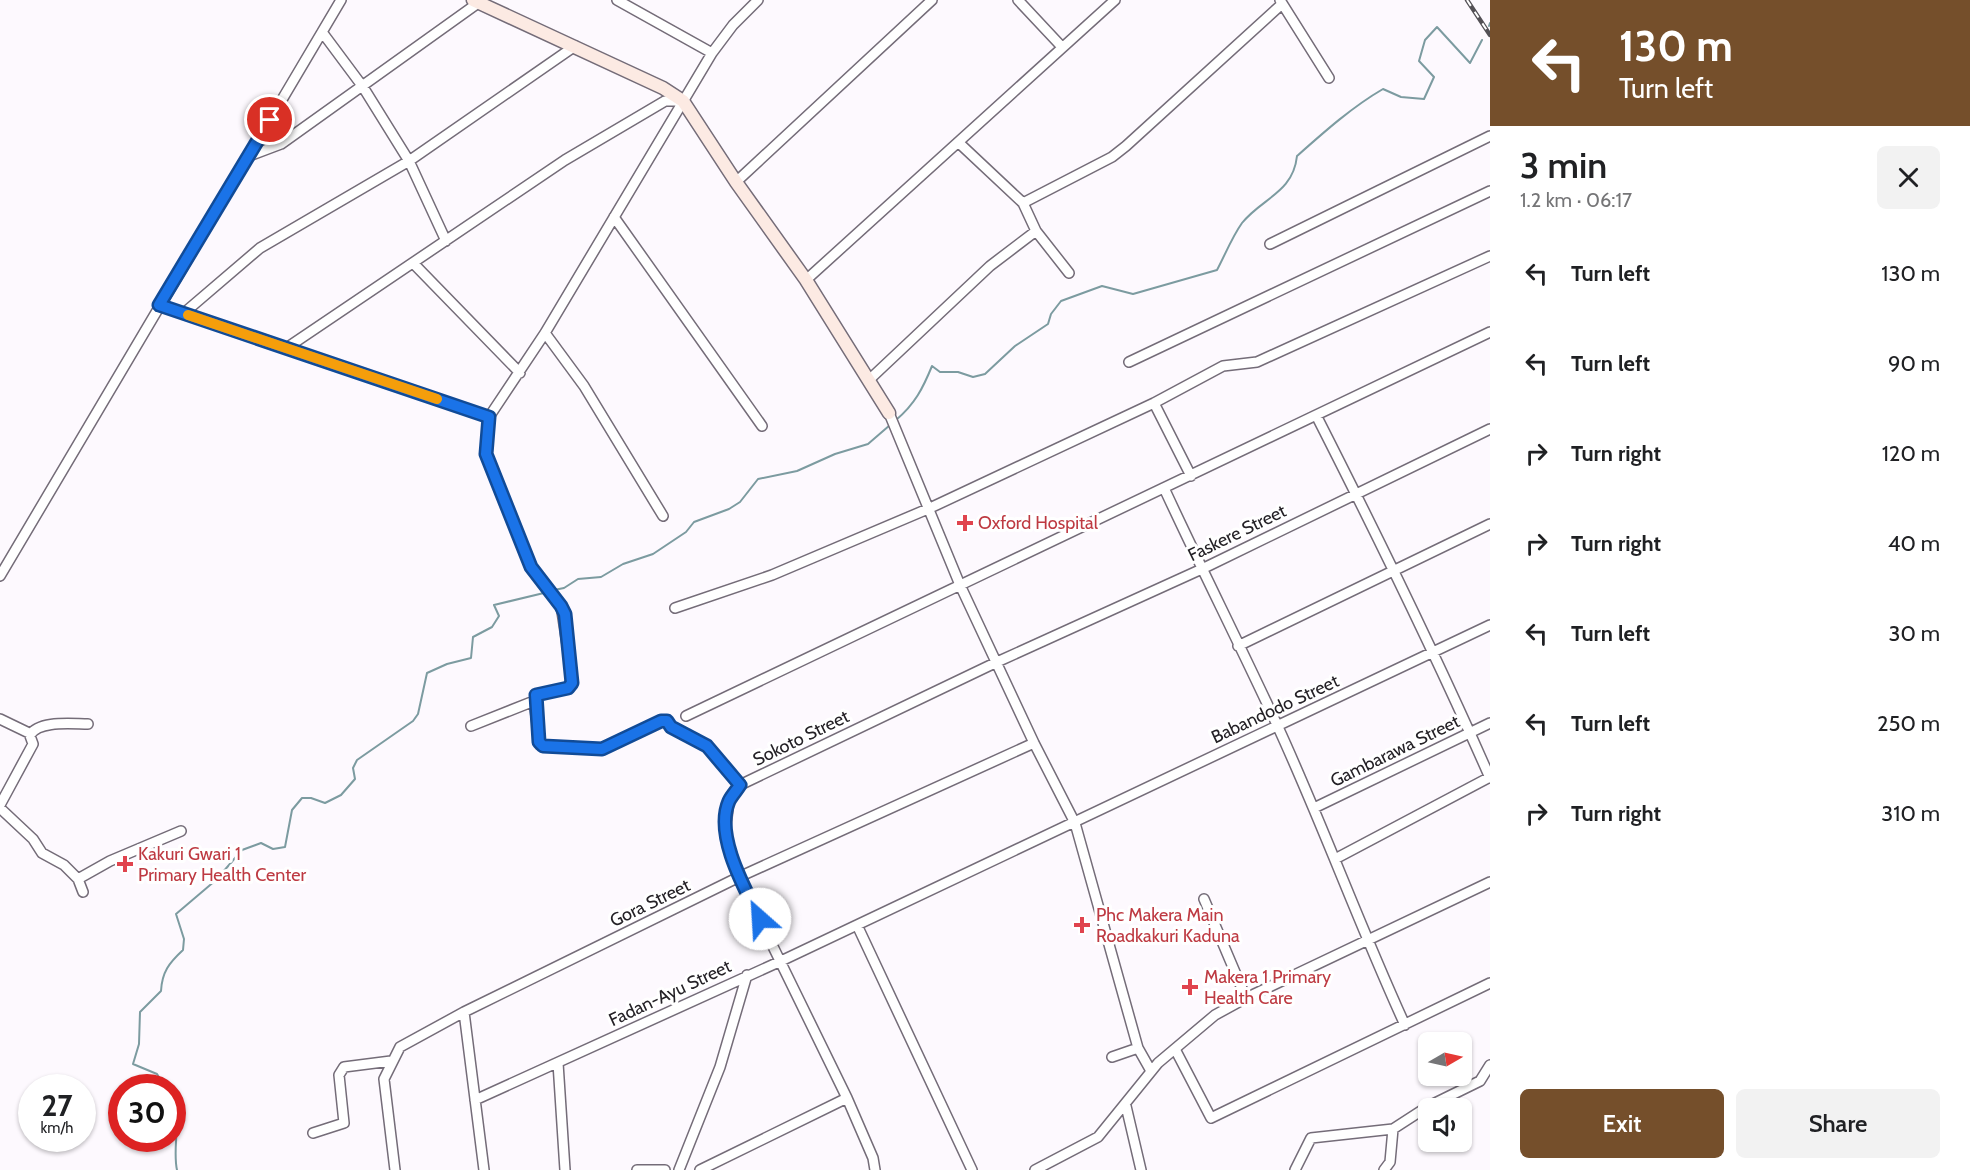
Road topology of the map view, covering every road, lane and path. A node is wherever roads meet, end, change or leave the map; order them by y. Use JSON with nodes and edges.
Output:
{"nodes":[{"id":1,"x":341,"y":0,"type":"edge"},
{"id":2,"x":616,"y":0,"type":"edge"},
{"id":3,"x":758,"y":0,"type":"edge"},
{"id":4,"x":932,"y":0,"type":"edge"},
{"id":5,"x":1018,"y":0,"type":"edge"},
{"id":6,"x":1115,"y":0,"type":"edge"},
{"id":7,"x":475,"y":1,"type":"edge"},
{"id":8,"x":1281,"y":2,"type":"edge"},
{"id":9,"x":322,"y":32,"type":"junction"},
{"id":10,"x":575,"y":46,"type":"junction"},
{"id":11,"x":1062,"y":47,"type":"junction"},
{"id":12,"x":712,"y":53,"type":"junction"},
{"id":13,"x":1329,"y":78,"type":"dead end"},
{"id":14,"x":363,"y":87,"type":"junction"},
{"id":15,"x":684,"y":101,"type":"junction"},
{"id":16,"x":1490,"y":136,"type":"edge"},
{"id":17,"x":958,"y":142,"type":"junction"},
{"id":18,"x":249,"y":156,"type":"junction"},
{"id":19,"x":409,"y":161,"type":"junction"},
{"id":20,"x":735,"y":182,"type":"junction"},
{"id":21,"x":1490,"y":191,"type":"edge"},
{"id":22,"x":1023,"y":202,"type":"junction"},
{"id":23,"x":614,"y":217,"type":"junction"},
{"id":24,"x":1036,"y":231,"type":"junction"},
{"id":25,"x":446,"y":241,"type":"junction"},
{"id":26,"x":1270,"y":244,"type":"dead end"},
{"id":27,"x":1490,"y":256,"type":"edge"},
{"id":28,"x":413,"y":263,"type":"junction"},
{"id":29,"x":1069,"y":273,"type":"dead end"},
{"id":30,"x":806,"y":280,"type":"junction"},
{"id":31,"x":159,"y":305,"type":"junction"},
{"id":32,"x":183,"y":313,"type":"junction"},
{"id":33,"x":1490,"y":332,"type":"edge"},
{"id":34,"x":545,"y":333,"type":"junction"},
{"id":35,"x":288,"y":347,"type":"junction"},
{"id":36,"x":1129,"y":362,"type":"dead end"},
{"id":37,"x":520,"y":373,"type":"junction"},
{"id":38,"x":870,"y":380,"type":"junction"},
{"id":39,"x":1154,"y":403,"type":"junction"},
{"id":40,"x":889,"y":412,"type":"joint"},
{"id":41,"x":1316,"y":415,"type":"junction"},
{"id":42,"x":489,"y":417,"type":"junction"},
{"id":43,"x":762,"y":426,"type":"dead end"},
{"id":44,"x":1490,"y":429,"type":"edge"},
{"id":45,"x":1191,"y":476,"type":"junction"},
{"id":46,"x":1164,"y":488,"type":"junction"},
{"id":47,"x":1356,"y":493,"type":"junction"},
{"id":48,"x":930,"y":508,"type":"junction"},
{"id":49,"x":663,"y":516,"type":"dead end"},
{"id":50,"x":1490,"y":524,"type":"edge"},
{"id":51,"x":1204,"y":568,"type":"junction"},
{"id":52,"x":1394,"y":570,"type":"junction"},
{"id":53,"x":0,"y":576,"type":"edge"},
{"id":54,"x":960,"y":585,"type":"junction"},
{"id":55,"x":675,"y":608,"type":"dead end"},
{"id":56,"x":1490,"y":625,"type":"edge"},
{"id":57,"x":1238,"y":646,"type":"junction"},
{"id":58,"x":1433,"y":652,"type":"junction"},
{"id":59,"x":996,"y":662,"type":"junction"},
{"id":60,"x":534,"y":701,"type":"junction"},
{"id":61,"x":686,"y":716,"type":"dead end"},
{"id":62,"x":0,"y":719,"type":"edge"},
{"id":63,"x":1490,"y":723,"type":"edge"},
{"id":64,"x":88,"y":724,"type":"dead end"},
{"id":65,"x":471,"y":726,"type":"dead end"},
{"id":66,"x":1278,"y":726,"type":"junction"},
{"id":67,"x":1471,"y":732,"type":"junction"},
{"id":68,"x":30,"y":735,"type":"junction"},
{"id":69,"x":1034,"y":743,"type":"junction"},
{"id":70,"x":1490,"y":777,"type":"edge"},
{"id":71,"x":740,"y":785,"type":"junction"},
{"id":72,"x":0,"y":806,"type":"edge"},
{"id":73,"x":1314,"y":808,"type":"junction"},
{"id":74,"x":1075,"y":823,"type":"junction"},
{"id":75,"x":181,"y":831,"type":"dead end"},
{"id":76,"x":1335,"y":859,"type":"junction"},
{"id":77,"x":740,"y":877,"type":"junction"},
{"id":78,"x":78,"y":879,"type":"junction"},
{"id":79,"x":1490,"y":882,"type":"edge"},
{"id":80,"x":83,"y":892,"type":"dead end"},
{"id":81,"x":1204,"y":899,"type":"dead end"},
{"id":82,"x":857,"y":926,"type":"junction"},
{"id":83,"x":1366,"y":942,"type":"junction"},
{"id":84,"x":781,"y":961,"type":"junction"},
{"id":85,"x":747,"y":975,"type":"junction"},
{"id":86,"x":1490,"y":983,"type":"edge"},
{"id":87,"x":1246,"y":998,"type":"junction"},
{"id":88,"x":464,"y":1012,"type":"junction"},
{"id":89,"x":1405,"y":1025,"type":"junction"},
{"id":90,"x":1138,"y":1048,"type":"junction"},
{"id":91,"x":1175,"y":1050,"type":"junction"},
{"id":92,"x":1112,"y":1058,"type":"dead end"},
{"id":93,"x":391,"y":1062,"type":"junction"},
{"id":94,"x":558,"y":1063,"type":"junction"},
{"id":95,"x":1490,"y":1065,"type":"edge"},
{"id":96,"x":1151,"y":1071,"type":"junction"},
{"id":97,"x":847,"y":1098,"type":"junction"},
{"id":98,"x":475,"y":1100,"type":"junction"},
{"id":99,"x":1126,"y":1106,"type":"junction"},
{"id":100,"x":1393,"y":1129,"type":"junction"},
{"id":101,"x":313,"y":1133,"type":"dead end"},
{"id":102,"x":395,"y":1170,"type":"edge"},
{"id":103,"x":484,"y":1170,"type":"edge"},
{"id":104,"x":565,"y":1170,"type":"edge"},
{"id":105,"x":637,"y":1170,"type":"edge"},
{"id":106,"x":665,"y":1170,"type":"edge"},
{"id":107,"x":679,"y":1170,"type":"edge"},
{"id":108,"x":700,"y":1170,"type":"edge"},
{"id":109,"x":875,"y":1170,"type":"edge"},
{"id":110,"x":972,"y":1170,"type":"edge"},
{"id":111,"x":1035,"y":1170,"type":"edge"},
{"id":112,"x":1142,"y":1170,"type":"edge"},
{"id":113,"x":1295,"y":1170,"type":"edge"},
{"id":114,"x":1384,"y":1170,"type":"edge"}],
"edges":[{"from":1,"to":9,"type":"street"},
{"from":2,"to":12,"type":"street"},
{"from":3,"to":12,"type":"street"},
{"from":4,"to":20,"type":"street"},
{"from":5,"to":11,"type":"street"},
{"from":6,"to":11,"type":"street"},
{"from":7,"to":10,"type":"main road"},
{"from":7,"to":14,"type":"street"},
{"from":8,"to":13,"type":"street"},
{"from":8,"to":22,"type":"street"},
{"from":9,"to":14,"type":"street"},
{"from":9,"to":18,"type":"street"},
{"from":10,"to":15,"type":"main road"},
{"from":10,"to":19,"type":"street"},
{"from":11,"to":17,"type":"street"},
{"from":12,"to":15,"type":"street"},
{"from":14,"to":18,"type":"street"},
{"from":14,"to":19,"type":"street"},
{"from":15,"to":20,"type":"main road"},
{"from":15,"to":23,"type":"street"},
{"from":15,"to":25,"type":"street"},
{"from":16,"to":26,"type":"street"},
{"from":17,"to":22,"type":"street"},
{"from":17,"to":30,"type":"street"},
{"from":18,"to":31,"type":"street"},
{"from":19,"to":25,"type":"street"},
{"from":19,"to":32,"type":"street"},
{"from":20,"to":30,"type":"main road"},
{"from":21,"to":36,"type":"street"},
{"from":22,"to":24,"type":"street"},
{"from":23,"to":34,"type":"street"},
{"from":23,"to":43,"type":"street"},
{"from":24,"to":29,"type":"street"},
{"from":24,"to":38,"type":"street"},
{"from":25,"to":28,"type":"street"},
{"from":27,"to":39,"type":"street"},
{"from":28,"to":35,"type":"street"},
{"from":28,"to":37,"type":"street"},
{"from":30,"to":38,"type":"main road"},
{"from":31,"to":32,"type":"street"},
{"from":31,"to":53,"type":"street"},
{"from":32,"to":35,"type":"street"},
{"from":33,"to":41,"type":"street"},
{"from":34,"to":37,"type":"street"},
{"from":34,"to":49,"type":"street"},
{"from":35,"to":42,"type":"street"},
{"from":37,"to":42,"type":"street"},
{"from":38,"to":40,"type":"main road"},
{"from":39,"to":45,"type":"street"},
{"from":39,"to":48,"type":"street"},
{"from":40,"to":48,"type":"street"},
{"from":41,"to":45,"type":"street"},
{"from":41,"to":47,"type":"street"},
{"from":42,"to":60,"type":"street"},
{"from":44,"to":47,"type":"street","name":"Faskere Street"},
{"from":45,"to":46,"type":"street"},
{"from":46,"to":51,"type":"street"},
{"from":46,"to":54,"type":"street"},
{"from":47,"to":51,"type":"street","name":"Faskere Street"},
{"from":47,"to":52,"type":"street"},
{"from":48,"to":54,"type":"street"},
{"from":48,"to":55,"type":"street"},
{"from":50,"to":52,"type":"street"},
{"from":51,"to":57,"type":"street"},
{"from":51,"to":59,"type":"street","name":"Faskere Street"},
{"from":52,"to":57,"type":"street"},
{"from":52,"to":58,"type":"street"},
{"from":54,"to":59,"type":"street"},
{"from":54,"to":61,"type":"street"},
{"from":56,"to":58,"type":"street","name":"Babandodo Street"},
{"from":57,"to":66,"type":"street"},
{"from":58,"to":66,"type":"street","name":"Babandodo Street"},
{"from":58,"to":67,"type":"street"},
{"from":59,"to":69,"type":"street"},
{"from":59,"to":71,"type":"street","name":"Sokoto Street"},
{"from":60,"to":65,"type":"street"},
{"from":60,"to":71,"type":"street"},
{"from":62,"to":68,"type":"street"},
{"from":63,"to":67,"type":"street","name":"Gambarawa Street"},
{"from":64,"to":68,"type":"street"},
{"from":66,"to":73,"type":"street"},
{"from":66,"to":74,"type":"street","name":"Babandodo Street"},
{"from":67,"to":70,"type":"street"},
{"from":67,"to":73,"type":"street","name":"Gambarawa Street"},
{"from":68,"to":72,"type":"street"},
{"from":69,"to":74,"type":"street"},
{"from":69,"to":77,"type":"street","name":"Gora Street"},
{"from":70,"to":76,"type":"street"},
{"from":71,"to":77,"type":"street","name":"Sokoto Street"},
{"from":72,"to":78,"type":"street"},
{"from":73,"to":76,"type":"street"},
{"from":74,"to":82,"type":"street","name":"Fadan-Ayu Street"},
{"from":74,"to":90,"type":"street"},
{"from":75,"to":78,"type":"street"},
{"from":76,"to":83,"type":"street"},
{"from":77,"to":84,"type":"street","name":"Sokoto Street"},
{"from":77,"to":88,"type":"street","name":"Gora Street"},
{"from":78,"to":80,"type":"street"},
{"from":79,"to":83,"type":"street"},
{"from":81,"to":87,"type":"street"},
{"from":82,"to":84,"type":"street","name":"Fadan-Ayu Street"},
{"from":82,"to":110,"type":"street"},
{"from":83,"to":87,"type":"street"},
{"from":83,"to":89,"type":"street"},
{"from":84,"to":85,"type":"street","name":"Fadan-Ayu Street"},
{"from":84,"to":97,"type":"street","name":"Sokoto Street"},
{"from":85,"to":94,"type":"street","name":"Fadan-Ayu Street"},
{"from":85,"to":107,"type":"street"},
{"from":86,"to":89,"type":"street"},
{"from":87,"to":91,"type":"street"},
{"from":88,"to":93,"type":"street","name":"Gora Street"},
{"from":88,"to":98,"type":"street"},
{"from":89,"to":91,"type":"street"},
{"from":90,"to":92,"type":"street"},
{"from":90,"to":96,"type":"street"},
{"from":91,"to":96,"type":"street"},
{"from":93,"to":101,"type":"street"},
{"from":93,"to":102,"type":"street"},
{"from":94,"to":98,"type":"street","name":"Fadan-Ayu Street"},
{"from":94,"to":104,"type":"street"},
{"from":95,"to":100,"type":"street"},
{"from":96,"to":99,"type":"street"},
{"from":97,"to":108,"type":"street"},
{"from":97,"to":109,"type":"street","name":"Sokoto Street"},
{"from":98,"to":103,"type":"street"},
{"from":99,"to":111,"type":"street"},
{"from":99,"to":112,"type":"street"},
{"from":100,"to":113,"type":"street"},
{"from":100,"to":114,"type":"street"},
{"from":105,"to":106,"type":"street"}]}
